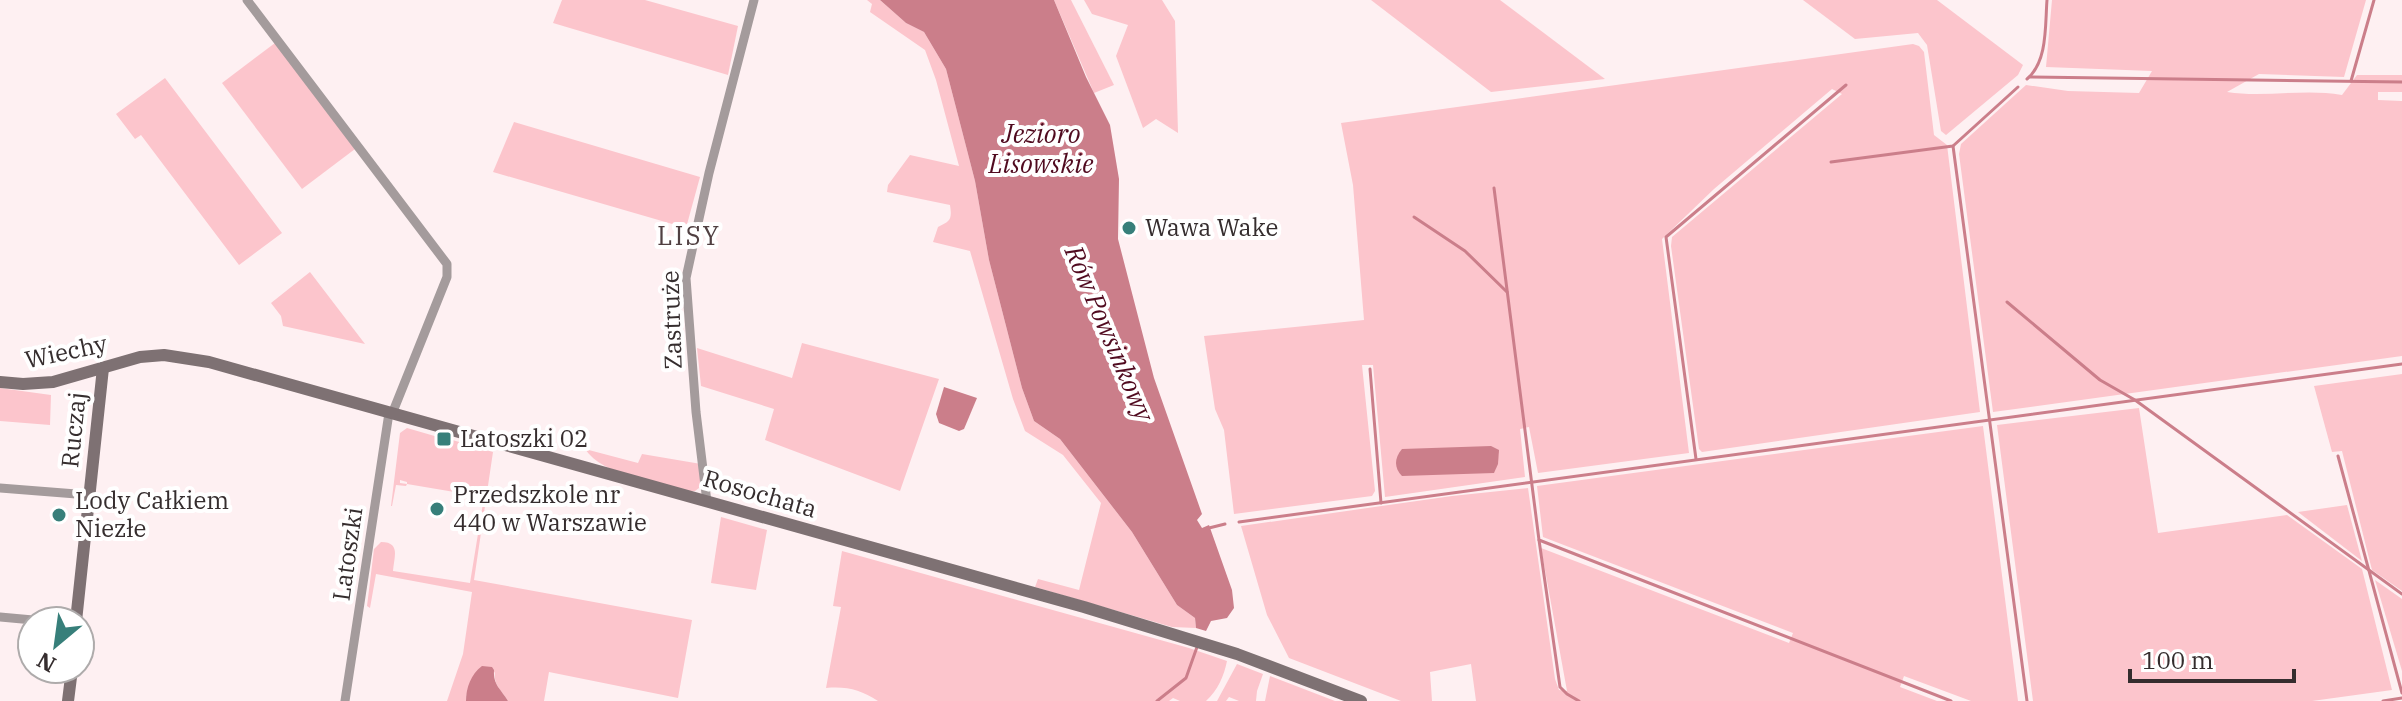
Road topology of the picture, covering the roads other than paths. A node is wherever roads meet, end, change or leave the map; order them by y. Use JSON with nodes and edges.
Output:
{"nodes":[{"id":1,"x":247,"y":0,"type":"edge"},
{"id":2,"x":754,"y":0,"type":"edge"},
{"id":3,"x":140,"y":357,"type":"joint"},
{"id":4,"x":103,"y":368,"type":"junction"},
{"id":5,"x":0,"y":382,"type":"edge"},
{"id":6,"x":390,"y":414,"type":"junction"},
{"id":7,"x":0,"y":488,"type":"edge"},
{"id":8,"x":89,"y":495,"type":"junction"},
{"id":9,"x":707,"y":502,"type":"junction"},
{"id":10,"x":78,"y":605,"type":"edge"},
{"id":11,"x":345,"y":701,"type":"edge"},
{"id":12,"x":1361,"y":701,"type":"edge"}],
"edges":[{"from":1,"to":6,"type":"street","name":"Latoszki"},
{"from":2,"to":9,"type":"street","name":"Zastruże"},
{"from":3,"to":4,"type":"street","name":"Wiechy"},
{"from":3,"to":6,"type":"street","name":"Rosochata"},
{"from":4,"to":5,"type":"street","name":"Wiechy"},
{"from":4,"to":8,"type":"street","name":"Ruczaj"},
{"from":6,"to":9,"type":"street","name":"Rosochata"},
{"from":6,"to":11,"type":"street","name":"Latoszki"},
{"from":7,"to":8,"type":"street","name":"Ruczaj"},
{"from":8,"to":10,"type":"street","name":"Ruczaj"},
{"from":9,"to":12,"type":"street","name":"Rosochata"}]}
